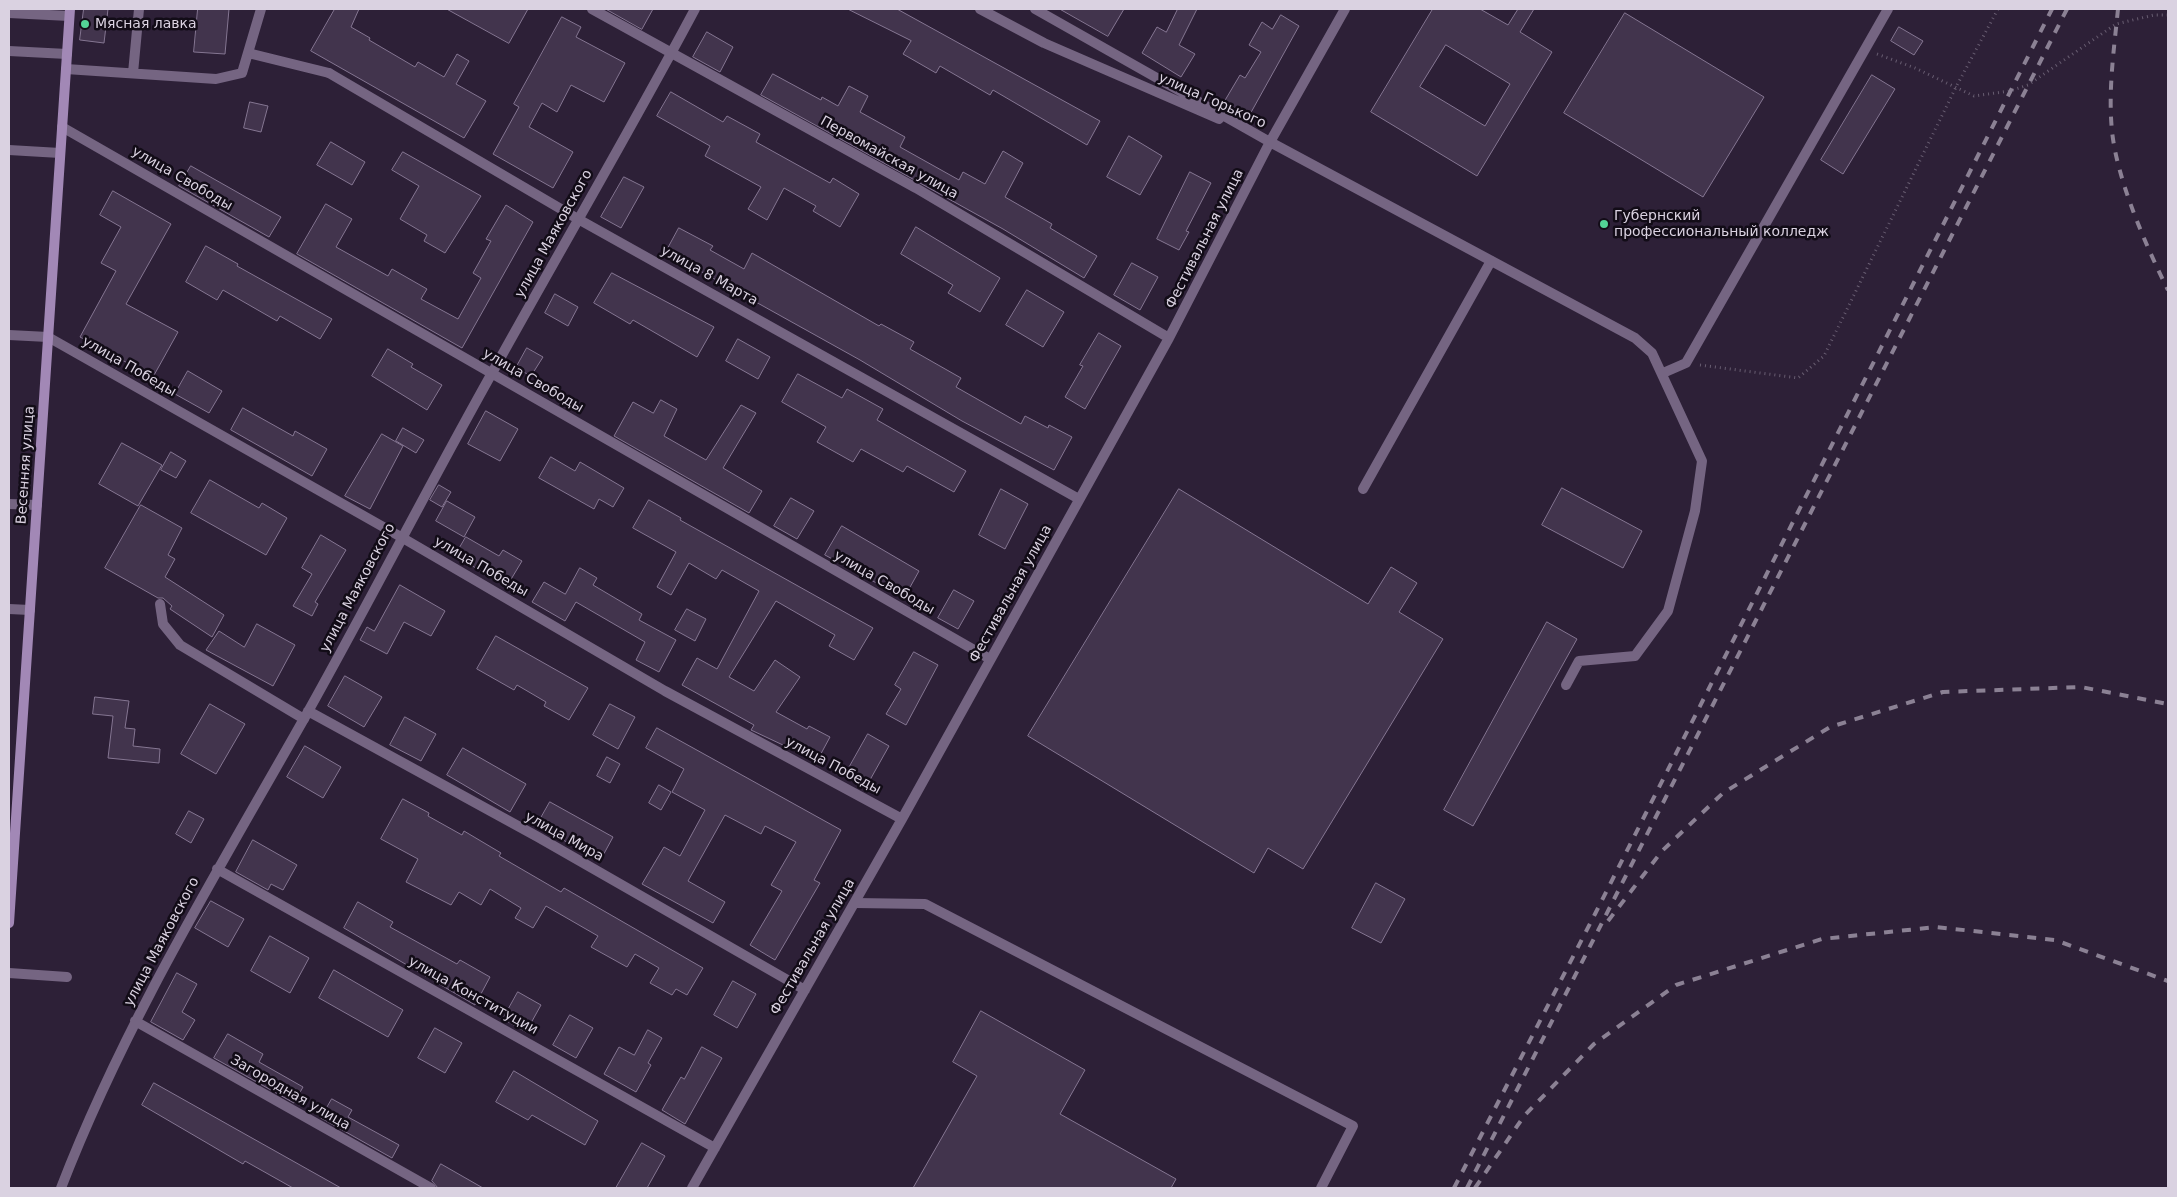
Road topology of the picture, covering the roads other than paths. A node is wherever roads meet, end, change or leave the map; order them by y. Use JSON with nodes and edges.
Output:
{"nodes":[{"id":1,"x":139,"y":9,"type":"edge"},
{"id":2,"x":261,"y":9,"type":"edge"},
{"id":3,"x":592,"y":9,"type":"edge"},
{"id":4,"x":696,"y":9,"type":"edge"},
{"id":5,"x":980,"y":9,"type":"edge"},
{"id":6,"x":1035,"y":9,"type":"edge"},
{"id":7,"x":1345,"y":9,"type":"edge"},
{"id":8,"x":1888,"y":9,"type":"edge"},
{"id":9,"x":70,"y":12,"type":"edge"},
{"id":10,"x":9,"y":13,"type":"edge"},
{"id":11,"x":9,"y":51,"type":"edge"},
{"id":12,"x":67,"y":54,"type":"junction"},
{"id":13,"x":248,"y":54,"type":"junction"},
{"id":14,"x":671,"y":54,"type":"junction"},
{"id":15,"x":66,"y":69,"type":"junction"},
{"id":16,"x":133,"y":73,"type":"junction"},
{"id":17,"x":62,"y":126,"type":"junction"},
{"id":18,"x":1270,"y":142,"type":"junction"},
{"id":19,"x":9,"y":150,"type":"edge"},
{"id":20,"x":60,"y":153,"type":"junction"},
{"id":21,"x":578,"y":219,"type":"junction"},
{"id":22,"x":1491,"y":261,"type":"junction"},
{"id":23,"x":9,"y":335,"type":"edge"},
{"id":24,"x":48,"y":337,"type":"junction"},
{"id":25,"x":1169,"y":338,"type":"junction"},
{"id":26,"x":492,"y":373,"type":"junction"},
{"id":27,"x":1663,"y":373,"type":"junction"},
{"id":28,"x":1363,"y":489,"type":"dead end"},
{"id":29,"x":1079,"y":499,"type":"junction"},
{"id":30,"x":9,"y":504,"type":"edge"},
{"id":31,"x":37,"y":505,"type":"junction"},
{"id":32,"x":401,"y":537,"type":"junction"},
{"id":33,"x":160,"y":604,"type":"dead end"},
{"id":34,"x":9,"y":609,"type":"edge"},
{"id":35,"x":30,"y":610,"type":"junction"},
{"id":36,"x":990,"y":659,"type":"junction"},
{"id":37,"x":1566,"y":685,"type":"dead end"},
{"id":38,"x":306,"y":715,"type":"junction"},
{"id":39,"x":902,"y":819,"type":"junction"},
{"id":40,"x":217,"y":869,"type":"junction"},
{"id":41,"x":855,"y":903,"type":"junction"},
{"id":42,"x":9,"y":923,"type":"edge"},
{"id":43,"x":9,"y":972,"type":"edge"},
{"id":44,"x":67,"y":977,"type":"dead end"},
{"id":45,"x":805,"y":990,"type":"junction"},
{"id":46,"x":135,"y":1021,"type":"junction"},
{"id":47,"x":715,"y":1148,"type":"junction"},
{"id":48,"x":60,"y":1188,"type":"edge"},
{"id":49,"x":431,"y":1188,"type":"edge"},
{"id":50,"x":692,"y":1188,"type":"edge"},
{"id":51,"x":1321,"y":1188,"type":"edge"}],
"edges":[{"from":1,"to":16,"type":"street"},
{"from":2,"to":13,"type":"street"},
{"from":3,"to":14,"type":"street","name":"Первомайская улица"},
{"from":4,"to":14,"type":"street","name":"улица Маяковского"},
{"from":5,"to":18,"type":"street","name":"улица Горького"},
{"from":6,"to":18,"type":"street","name":"улица Горького"},
{"from":7,"to":18,"type":"street","name":"Фестивальная улица"},
{"from":8,"to":27,"type":"street"},
{"from":9,"to":10,"type":"street"},
{"from":9,"to":12,"type":"street","name":"Весенняя улица"},
{"from":11,"to":12,"type":"street"},
{"from":12,"to":15,"type":"street","name":"Весенняя улица"},
{"from":13,"to":16,"type":"street"},
{"from":13,"to":21,"type":"street","name":"улица 8 Марта"},
{"from":14,"to":21,"type":"street","name":"улица Маяковского"},
{"from":14,"to":25,"type":"street","name":"Первомайская улица"},
{"from":15,"to":16,"type":"street"},
{"from":15,"to":17,"type":"street","name":"Весенняя улица"},
{"from":17,"to":20,"type":"street","name":"Весенняя улица"},
{"from":17,"to":26,"type":"street","name":"улица Свободы"},
{"from":18,"to":22,"type":"street"},
{"from":18,"to":25,"type":"street","name":"Фестивальная улица"},
{"from":19,"to":20,"type":"street"},
{"from":20,"to":24,"type":"street","name":"Весенняя улица"},
{"from":21,"to":26,"type":"street","name":"улица Маяковского"},
{"from":21,"to":29,"type":"street","name":"улица 8 Марта"},
{"from":22,"to":27,"type":"street"},
{"from":22,"to":28,"type":"street"},
{"from":23,"to":24,"type":"street"},
{"from":24,"to":31,"type":"street","name":"Весенняя улица"},
{"from":24,"to":32,"type":"street","name":"улица Победы"},
{"from":25,"to":29,"type":"street","name":"Фестивальная улица"},
{"from":26,"to":32,"type":"street","name":"улица Маяковского"},
{"from":26,"to":36,"type":"street","name":"улица Свободы"},
{"from":27,"to":37,"type":"street"},
{"from":29,"to":36,"type":"street","name":"Фестивальная улица"},
{"from":30,"to":31,"type":"street"},
{"from":31,"to":35,"type":"street","name":"Весенняя улица"},
{"from":32,"to":38,"type":"street","name":"улица Маяковского"},
{"from":32,"to":39,"type":"street","name":"улица Победы"},
{"from":33,"to":38,"type":"street","name":"улица Мира"},
{"from":34,"to":35,"type":"street"},
{"from":35,"to":42,"type":"street","name":"Весенняя улица"},
{"from":36,"to":39,"type":"street","name":"Фестивальная улица"},
{"from":38,"to":40,"type":"street","name":"улица Маяковского"},
{"from":38,"to":45,"type":"street","name":"улица Мира"},
{"from":39,"to":41,"type":"street","name":"Фестивальная улица"},
{"from":40,"to":46,"type":"street","name":"улица Маяковского"},
{"from":40,"to":47,"type":"street","name":"улица Конституции"},
{"from":41,"to":45,"type":"street","name":"Фестивальная улица"},
{"from":41,"to":51,"type":"street"},
{"from":43,"to":44,"type":"street"},
{"from":45,"to":47,"type":"street","name":"Фестивальная улица"},
{"from":46,"to":48,"type":"street","name":"улица Маяковского"},
{"from":46,"to":49,"type":"street","name":"Загородная улица"},
{"from":47,"to":50,"type":"street","name":"Фестивальная улица"}]}
